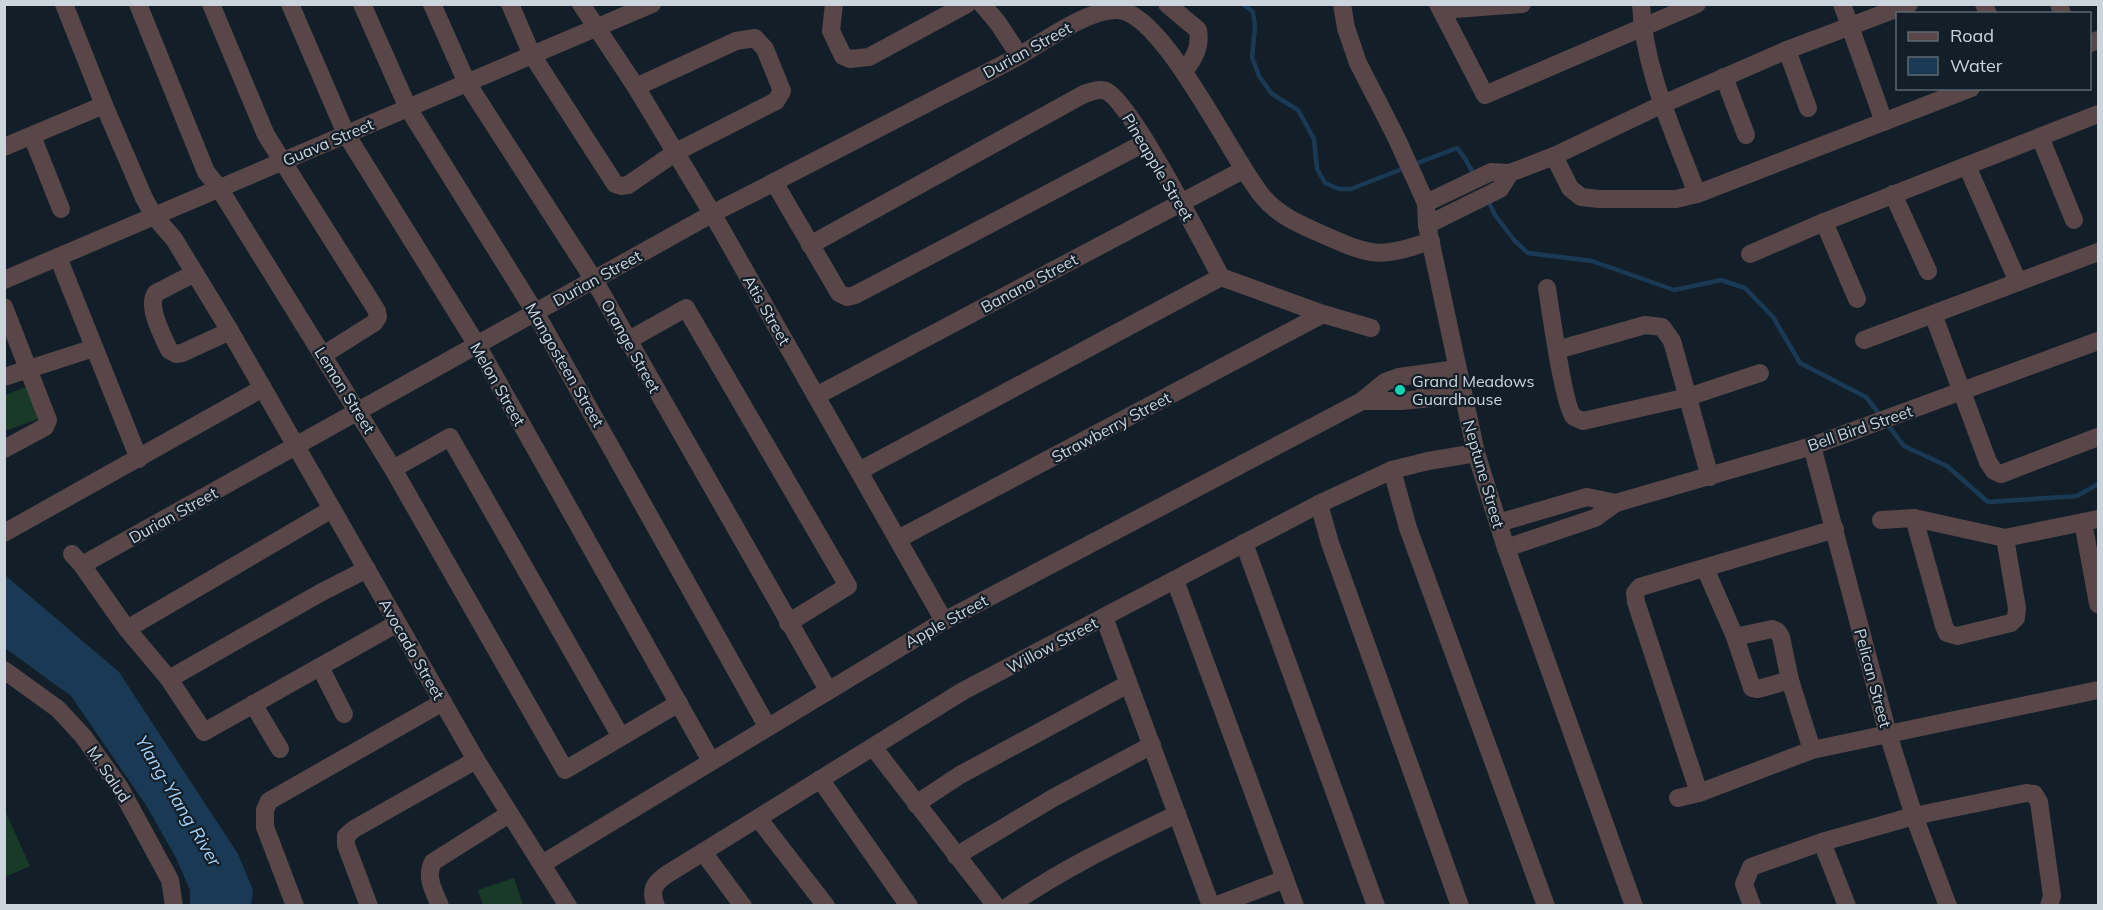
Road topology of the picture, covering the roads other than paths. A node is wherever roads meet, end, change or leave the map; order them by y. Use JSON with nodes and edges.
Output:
{"nodes":[{"id":1,"x":64,"y":4,"type":"edge"},
{"id":2,"x":138,"y":4,"type":"edge"},
{"id":3,"x":211,"y":4,"type":"edge"},
{"id":4,"x":290,"y":4,"type":"edge"},
{"id":5,"x":362,"y":4,"type":"edge"},
{"id":6,"x":432,"y":4,"type":"edge"},
{"id":7,"x":510,"y":4,"type":"edge"},
{"id":8,"x":581,"y":4,"type":"edge"},
{"id":9,"x":834,"y":4,"type":"edge"},
{"id":10,"x":967,"y":4,"type":"edge"},
{"id":11,"x":982,"y":4,"type":"edge"},
{"id":12,"x":1167,"y":4,"type":"edge"},
{"id":13,"x":1342,"y":4,"type":"edge"},
{"id":14,"x":1522,"y":4,"type":"edge"},
{"id":15,"x":1641,"y":4,"type":"edge"},
{"id":16,"x":1697,"y":4,"type":"edge"},
{"id":17,"x":1842,"y":4,"type":"edge"},
{"id":18,"x":1909,"y":4,"type":"edge"},
{"id":19,"x":652,"y":5,"type":"edge"},
{"id":20,"x":1122,"y":7,"type":"edge"},
{"id":21,"x":1440,"y":7,"type":"edge"},
{"id":22,"x":1850,"y":27,"type":"junction"},
{"id":23,"x":597,"y":28,"type":"junction"},
{"id":24,"x":1642,"y":28,"type":"junction"},
{"id":25,"x":1787,"y":50,"type":"junction"},
{"id":26,"x":532,"y":55,"type":"junction"},
{"id":27,"x":1020,"y":55,"type":"junction"},
{"id":28,"x":1184,"y":72,"type":"junction"},
{"id":29,"x":1724,"y":77,"type":"junction"},
{"id":30,"x":467,"y":83,"type":"junction"},
{"id":31,"x":636,"y":87,"type":"junction"},
{"id":32,"x":1966,"y":90,"type":"edge"},
{"id":33,"x":1663,"y":104,"type":"junction"},
{"id":34,"x":104,"y":105,"type":"junction"},
{"id":35,"x":408,"y":108,"type":"junction"},
{"id":36,"x":1808,"y":108,"type":"dead end"},
{"id":37,"x":2098,"y":114,"type":"edge"},
{"id":38,"x":1884,"y":122,"type":"junction"},
{"id":39,"x":346,"y":134,"type":"junction"},
{"id":40,"x":1746,"y":135,"type":"dead end"},
{"id":41,"x":32,"y":136,"type":"junction"},
{"id":42,"x":2040,"y":137,"type":"junction"},
{"id":43,"x":1146,"y":142,"type":"junction"},
{"id":44,"x":4,"y":147,"type":"edge"},
{"id":45,"x":676,"y":152,"type":"junction"},
{"id":46,"x":1554,"y":156,"type":"junction"},
{"id":47,"x":283,"y":161,"type":"junction"},
{"id":48,"x":1967,"y":166,"type":"junction"},
{"id":49,"x":1243,"y":170,"type":"junction"},
{"id":50,"x":1510,"y":172,"type":"junction"},
{"id":51,"x":774,"y":182,"type":"junction"},
{"id":52,"x":219,"y":188,"type":"junction"},
{"id":53,"x":1697,"y":194,"type":"junction"},
{"id":54,"x":1893,"y":194,"type":"junction"},
{"id":55,"x":1423,"y":195,"type":"junction"},
{"id":56,"x":1180,"y":203,"type":"junction"},
{"id":57,"x":61,"y":209,"type":"dead end"},
{"id":58,"x":712,"y":213,"type":"junction"},
{"id":59,"x":154,"y":216,"type":"junction"},
{"id":60,"x":2074,"y":220,"type":"dead end"},
{"id":61,"x":1824,"y":222,"type":"junction"},
{"id":62,"x":1429,"y":233,"type":"junction"},
{"id":63,"x":810,"y":245,"type":"junction"},
{"id":64,"x":2098,"y":252,"type":"edge"},
{"id":65,"x":1750,"y":254,"type":"dead end"},
{"id":66,"x":58,"y":257,"type":"junction"},
{"id":67,"x":1928,"y":271,"type":"dead end"},
{"id":68,"x":195,"y":273,"type":"junction"},
{"id":69,"x":1221,"y":277,"type":"junction"},
{"id":70,"x":4,"y":280,"type":"edge"},
{"id":71,"x":594,"y":280,"type":"junction"},
{"id":72,"x":2018,"y":282,"type":"junction"},
{"id":73,"x":1547,"y":288,"type":"dead end"},
{"id":74,"x":1857,"y":299,"type":"dead end"},
{"id":75,"x":4,"y":307,"type":"edge"},
{"id":76,"x":536,"y":312,"type":"junction"},
{"id":77,"x":1323,"y":314,"type":"junction"},
{"id":78,"x":1933,"y":314,"type":"junction"},
{"id":79,"x":1371,"y":327,"type":"dead end"},
{"id":80,"x":230,"y":331,"type":"junction"},
{"id":81,"x":1864,"y":340,"type":"dead end"},
{"id":82,"x":627,"y":341,"type":"junction"},
{"id":83,"x":2098,"y":341,"type":"edge"},
{"id":84,"x":477,"y":345,"type":"junction"},
{"id":85,"x":94,"y":348,"type":"junction"},
{"id":86,"x":1557,"y":350,"type":"junction"},
{"id":87,"x":323,"y":355,"type":"junction"},
{"id":88,"x":1457,"y":369,"type":"junction"},
{"id":89,"x":28,"y":370,"type":"junction"},
{"id":90,"x":1760,"y":373,"type":"dead end"},
{"id":91,"x":1419,"y":375,"type":"junction"},
{"id":92,"x":4,"y":377,"type":"edge"},
{"id":93,"x":263,"y":388,"type":"junction"},
{"id":94,"x":1961,"y":393,"type":"junction"},
{"id":95,"x":1462,"y":395,"type":"junction"},
{"id":96,"x":816,"y":396,"type":"junction"},
{"id":97,"x":1688,"y":397,"type":"junction"},
{"id":98,"x":1422,"y":399,"type":"junction"},
{"id":99,"x":1362,"y":401,"type":"junction"},
{"id":100,"x":358,"y":411,"type":"junction"},
{"id":101,"x":2098,"y":438,"type":"edge"},
{"id":102,"x":1812,"y":446,"type":"junction"},
{"id":103,"x":297,"y":447,"type":"junction"},
{"id":104,"x":4,"y":449,"type":"edge"},
{"id":105,"x":1476,"y":453,"type":"junction"},
{"id":106,"x":139,"y":459,"type":"junction"},
{"id":107,"x":393,"y":469,"type":"junction"},
{"id":108,"x":1392,"y":470,"type":"junction"},
{"id":109,"x":859,"y":471,"type":"junction"},
{"id":110,"x":1710,"y":477,"type":"junction"},
{"id":111,"x":1616,"y":503,"type":"junction"},
{"id":112,"x":1319,"y":504,"type":"junction"},
{"id":113,"x":333,"y":509,"type":"junction"},
{"id":114,"x":1914,"y":518,"type":"junction"},
{"id":115,"x":1881,"y":520,"type":"dead end"},
{"id":116,"x":2091,"y":520,"type":"edge"},
{"id":117,"x":1498,"y":523,"type":"junction"},
{"id":118,"x":1835,"y":529,"type":"junction"},
{"id":119,"x":4,"y":533,"type":"edge"},
{"id":120,"x":2005,"y":538,"type":"junction"},
{"id":121,"x":898,"y":539,"type":"junction"},
{"id":122,"x":1244,"y":543,"type":"junction"},
{"id":123,"x":1506,"y":549,"type":"junction"},
{"id":124,"x":1705,"y":568,"type":"junction"},
{"id":125,"x":367,"y":569,"type":"junction"},
{"id":126,"x":1175,"y":580,"type":"junction"},
{"id":127,"x":2098,"y":604,"type":"edge"},
{"id":128,"x":1104,"y":617,"type":"junction"},
{"id":129,"x":944,"y":621,"type":"junction"},
{"id":130,"x":788,"y":623,"type":"junction"},
{"id":131,"x":396,"y":624,"type":"junction"},
{"id":132,"x":127,"y":629,"type":"junction"},
{"id":133,"x":1735,"y":637,"type":"junction"},
{"id":134,"x":320,"y":667,"type":"junction"},
{"id":135,"x":4,"y":670,"type":"edge"},
{"id":136,"x":169,"y":679,"type":"junction"},
{"id":137,"x":1790,"y":680,"type":"junction"},
{"id":138,"x":1128,"y":684,"type":"junction"},
{"id":139,"x":828,"y":690,"type":"junction"},
{"id":140,"x":2098,"y":690,"type":"edge"},
{"id":141,"x":443,"y":702,"type":"junction"},
{"id":142,"x":679,"y":703,"type":"junction"},
{"id":143,"x":253,"y":704,"type":"junction"},
{"id":144,"x":344,"y":714,"type":"dead end"},
{"id":145,"x":767,"y":726,"type":"junction"},
{"id":146,"x":1888,"y":734,"type":"junction"},
{"id":147,"x":621,"y":737,"type":"junction"},
{"id":148,"x":1152,"y":745,"type":"junction"},
{"id":149,"x":873,"y":747,"type":"junction"},
{"id":150,"x":280,"y":749,"type":"dead end"},
{"id":151,"x":1812,"y":750,"type":"junction"},
{"id":152,"x":476,"y":760,"type":"junction"},
{"id":153,"x":711,"y":761,"type":"junction"},
{"id":154,"x":820,"y":780,"type":"junction"},
{"id":155,"x":1699,"y":793,"type":"junction"},
{"id":156,"x":1678,"y":798,"type":"dead end"},
{"id":157,"x":916,"y":804,"type":"junction"},
{"id":158,"x":509,"y":814,"type":"junction"},
{"id":159,"x":1177,"y":814,"type":"junction"},
{"id":160,"x":1914,"y":816,"type":"junction"},
{"id":161,"x":758,"y":818,"type":"junction"},
{"id":162,"x":1822,"y":842,"type":"junction"},
{"id":163,"x":703,"y":852,"type":"junction"},
{"id":164,"x":956,"y":856,"type":"junction"},
{"id":165,"x":542,"y":864,"type":"junction"},
{"id":166,"x":1285,"y":879,"type":"junction"},
{"id":167,"x":654,"y":897,"type":"edge"},
{"id":168,"x":2050,"y":901,"type":"edge"},
{"id":169,"x":174,"y":906,"type":"edge"},
{"id":170,"x":296,"y":906,"type":"edge"},
{"id":171,"x":369,"y":906,"type":"edge"},
{"id":172,"x":440,"y":906,"type":"edge"},
{"id":173,"x":568,"y":906,"type":"edge"},
{"id":174,"x":742,"y":906,"type":"edge"},
{"id":175,"x":826,"y":906,"type":"edge"},
{"id":176,"x":909,"y":906,"type":"edge"},
{"id":177,"x":996,"y":906,"type":"edge"},
{"id":178,"x":1009,"y":906,"type":"edge"},
{"id":179,"x":1213,"y":906,"type":"edge"},
{"id":180,"x":1295,"y":906,"type":"edge"},
{"id":181,"x":1376,"y":906,"type":"edge"},
{"id":182,"x":1460,"y":906,"type":"edge"},
{"id":183,"x":1546,"y":906,"type":"edge"},
{"id":184,"x":1634,"y":906,"type":"edge"},
{"id":185,"x":1752,"y":906,"type":"edge"},
{"id":186,"x":1847,"y":906,"type":"edge"},
{"id":187,"x":1948,"y":906,"type":"edge"}],
"edges":[{"from":1,"to":34,"type":"street","name":"Avocado Street"},
{"from":2,"to":52,"type":"street","name":"Lemon Street"},
{"from":3,"to":47,"type":"street"},
{"from":4,"to":39,"type":"street","name":"Melon Street"},
{"from":5,"to":35,"type":"street","name":"Mangosteen Street"},
{"from":6,"to":30,"type":"street","name":"Orange Street"},
{"from":7,"to":26,"type":"street"},
{"from":8,"to":23,"type":"street","name":"Atis Street"},
{"from":9,"to":10,"type":"street"},
{"from":11,"to":27,"type":"street"},
{"from":12,"to":28,"type":"street"},
{"from":13,"to":55,"type":"street","name":"Neptune Street"},
{"from":14,"to":21,"type":"street"},
{"from":15,"to":24,"type":"street"},
{"from":16,"to":24,"type":"street"},
{"from":17,"to":22,"type":"street"},
{"from":18,"to":22,"type":"street"},
{"from":19,"to":23,"type":"street","name":"Guava Street"},
{"from":20,"to":27,"type":"street","name":"Durian Street"},
{"from":20,"to":28,"type":"street"},
{"from":21,"to":24,"type":"street"},
{"from":22,"to":25,"type":"street"},
{"from":22,"to":38,"type":"street"},
{"from":23,"to":26,"type":"street","name":"Guava Street"},
{"from":23,"to":31,"type":"street","name":"Atis Street"},
{"from":24,"to":33,"type":"street"},
{"from":25,"to":29,"type":"street"},
{"from":25,"to":36,"type":"street"},
{"from":26,"to":30,"type":"street","name":"Guava Street"},
{"from":26,"to":45,"type":"street"},
{"from":27,"to":51,"type":"street","name":"Durian Street"},
{"from":28,"to":49,"type":"street"},
{"from":29,"to":33,"type":"street"},
{"from":29,"to":40,"type":"street"},
{"from":30,"to":35,"type":"street","name":"Guava Street"},
{"from":30,"to":71,"type":"street","name":"Orange Street"},
{"from":31,"to":45,"type":"street","name":"Atis Street"},
{"from":31,"to":45,"type":"street"},
{"from":32,"to":38,"type":"street"},
{"from":33,"to":46,"type":"street"},
{"from":33,"to":53,"type":"street"},
{"from":34,"to":41,"type":"street"},
{"from":34,"to":59,"type":"street","name":"Avocado Street"},
{"from":35,"to":39,"type":"street","name":"Guava Street"},
{"from":35,"to":76,"type":"street","name":"Mangosteen Street"},
{"from":37,"to":42,"type":"street"},
{"from":38,"to":53,"type":"street"},
{"from":39,"to":47,"type":"street","name":"Guava Street"},
{"from":39,"to":84,"type":"street","name":"Melon Street"},
{"from":41,"to":44,"type":"street"},
{"from":41,"to":57,"type":"street"},
{"from":42,"to":48,"type":"street"},
{"from":42,"to":60,"type":"street"},
{"from":43,"to":56,"type":"street","name":"Pineapple Street"},
{"from":43,"to":63,"type":"street","name":"Pineapple Street"},
{"from":43,"to":63,"type":"street"},
{"from":45,"to":58,"type":"street","name":"Atis Street"},
{"from":46,"to":50,"type":"street"},
{"from":46,"to":53,"type":"street"},
{"from":47,"to":52,"type":"street","name":"Guava Street"},
{"from":47,"to":87,"type":"street"},
{"from":48,"to":54,"type":"street"},
{"from":48,"to":72,"type":"street"},
{"from":49,"to":56,"type":"street","name":"Banana Street"},
{"from":49,"to":62,"type":"street"},
{"from":50,"to":55,"type":"street"},
{"from":50,"to":62,"type":"street"},
{"from":51,"to":58,"type":"street","name":"Durian Street"},
{"from":51,"to":63,"type":"street"},
{"from":52,"to":59,"type":"street","name":"Guava Street"},
{"from":52,"to":87,"type":"street","name":"Lemon Street"},
{"from":54,"to":61,"type":"street"},
{"from":54,"to":67,"type":"street"},
{"from":55,"to":62,"type":"street","name":"Neptune Street"},
{"from":56,"to":69,"type":"street","name":"Pineapple Street"},
{"from":56,"to":96,"type":"street","name":"Banana Street"},
{"from":58,"to":71,"type":"street","name":"Durian Street"},
{"from":58,"to":96,"type":"street","name":"Atis Street"},
{"from":59,"to":66,"type":"street","name":"Guava Street"},
{"from":59,"to":68,"type":"street","name":"Avocado Street"},
{"from":61,"to":65,"type":"street"},
{"from":61,"to":74,"type":"street"},
{"from":62,"to":88,"type":"street","name":"Neptune Street"},
{"from":64,"to":72,"type":"street"},
{"from":66,"to":70,"type":"street","name":"Guava Street"},
{"from":66,"to":85,"type":"street"},
{"from":68,"to":80,"type":"street","name":"Avocado Street"},
{"from":68,"to":80,"type":"street"},
{"from":69,"to":77,"type":"street"},
{"from":69,"to":109,"type":"street"},
{"from":71,"to":76,"type":"street","name":"Durian Street"},
{"from":71,"to":82,"type":"street","name":"Orange Street"},
{"from":72,"to":78,"type":"street"},
{"from":73,"to":86,"type":"street"},
{"from":75,"to":89,"type":"street"},
{"from":76,"to":84,"type":"street","name":"Durian Street"},
{"from":76,"to":145,"type":"street","name":"Mangosteen Street"},
{"from":77,"to":79,"type":"street"},
{"from":77,"to":121,"type":"street","name":"Strawberry Street"},
{"from":78,"to":81,"type":"street"},
{"from":78,"to":94,"type":"street"},
{"from":80,"to":93,"type":"street","name":"Avocado Street"},
{"from":82,"to":130,"type":"street","name":"Orange Street"},
{"from":82,"to":130,"type":"street"},
{"from":83,"to":94,"type":"street","name":"Bell Bird Street"},
{"from":84,"to":100,"type":"street","name":"Durian Street"},
{"from":84,"to":142,"type":"street","name":"Melon Street"},
{"from":85,"to":89,"type":"street"},
{"from":85,"to":106,"type":"street"},
{"from":86,"to":97,"type":"street"},
{"from":86,"to":97,"type":"street"},
{"from":87,"to":100,"type":"street","name":"Lemon Street"},
{"from":88,"to":91,"type":"street","name":"Apple Street"},
{"from":88,"to":95,"type":"street","name":"Neptune Street"},
{"from":89,"to":92,"type":"street"},
{"from":89,"to":104,"type":"street"},
{"from":90,"to":97,"type":"street"},
{"from":91,"to":98,"type":"lane"},
{"from":91,"to":99,"type":"street","name":"Apple Street"},
{"from":93,"to":103,"type":"street","name":"Avocado Street"},
{"from":93,"to":106,"type":"street"},
{"from":94,"to":101,"type":"street"},
{"from":94,"to":102,"type":"street","name":"Bell Bird Street"},
{"from":95,"to":98,"type":"street","name":"Apple Street"},
{"from":95,"to":105,"type":"street","name":"Neptune Street"},
{"from":96,"to":109,"type":"street","name":"Atis Street"},
{"from":97,"to":110,"type":"street"},
{"from":98,"to":99,"type":"street","name":"Apple Street"},
{"from":99,"to":129,"type":"street","name":"Apple Street"},
{"from":100,"to":103,"type":"street","name":"Durian Street"},
{"from":100,"to":107,"type":"street","name":"Lemon Street"},
{"from":102,"to":110,"type":"street","name":"Bell Bird Street"},
{"from":102,"to":118,"type":"street","name":"Pelican Street"},
{"from":103,"to":113,"type":"street","name":"Avocado Street"},
{"from":103,"to":132,"type":"street","name":"Durian Street"},
{"from":105,"to":108,"type":"street","name":"Willow Street"},
{"from":105,"to":117,"type":"street","name":"Neptune Street"},
{"from":106,"to":119,"type":"street"},
{"from":107,"to":147,"type":"street"},
{"from":107,"to":147,"type":"street","name":"Lemon Street"},
{"from":108,"to":112,"type":"street","name":"Willow Street"},
{"from":108,"to":183,"type":"street"},
{"from":109,"to":121,"type":"street","name":"Atis Street"},
{"from":110,"to":111,"type":"street","name":"Bell Bird Street"},
{"from":111,"to":117,"type":"street","name":"Bell Bird Street"},
{"from":111,"to":123,"type":"street","name":"Bell Bird Street"},
{"from":112,"to":122,"type":"street","name":"Willow Street"},
{"from":112,"to":182,"type":"street"},
{"from":113,"to":125,"type":"street","name":"Avocado Street"},
{"from":113,"to":132,"type":"street"},
{"from":114,"to":115,"type":"street"},
{"from":114,"to":120,"type":"street"},
{"from":114,"to":120,"type":"street"},
{"from":116,"to":120,"type":"street"},
{"from":116,"to":127,"type":"street"},
{"from":117,"to":123,"type":"street","name":"Neptune Street"},
{"from":118,"to":124,"type":"street"},
{"from":118,"to":146,"type":"street","name":"Pelican Street"},
{"from":121,"to":129,"type":"street","name":"Atis Street"},
{"from":122,"to":126,"type":"street","name":"Willow Street"},
{"from":122,"to":181,"type":"street"},
{"from":123,"to":184,"type":"street","name":"Neptune Street"},
{"from":124,"to":133,"type":"street"},
{"from":124,"to":155,"type":"street"},
{"from":125,"to":131,"type":"street","name":"Avocado Street"},
{"from":125,"to":136,"type":"street"},
{"from":126,"to":128,"type":"street","name":"Willow Street"},
{"from":126,"to":166,"type":"street"},
{"from":128,"to":138,"type":"street"},
{"from":128,"to":149,"type":"street","name":"Willow Street"},
{"from":129,"to":139,"type":"street","name":"Apple Street"},
{"from":130,"to":139,"type":"street","name":"Orange Street"},
{"from":131,"to":134,"type":"street"},
{"from":131,"to":141,"type":"street","name":"Avocado Street"},
{"from":132,"to":136,"type":"street","name":"Durian Street"},
{"from":133,"to":137,"type":"street"},
{"from":133,"to":137,"type":"street"},
{"from":134,"to":143,"type":"street"},
{"from":134,"to":144,"type":"street"},
{"from":135,"to":169,"type":"street","name":"M. Salud"},
{"from":136,"to":143,"type":"street","name":"Durian Street"},
{"from":137,"to":151,"type":"street"},
{"from":138,"to":148,"type":"street"},
{"from":138,"to":157,"type":"street"},
{"from":139,"to":145,"type":"street","name":"Apple Street"},
{"from":140,"to":146,"type":"street"},
{"from":141,"to":152,"type":"street","name":"Avocado Street"},
{"from":141,"to":170,"type":"street"},
{"from":142,"to":147,"type":"street"},
{"from":142,"to":153,"type":"street","name":"Melon Street"},
{"from":143,"to":150,"type":"street"},
{"from":145,"to":153,"type":"street","name":"Apple Street"},
{"from":146,"to":151,"type":"street"},
{"from":146,"to":160,"type":"street","name":"Pelican Street"},
{"from":148,"to":159,"type":"street"},
{"from":148,"to":164,"type":"street"},
{"from":149,"to":154,"type":"street","name":"Willow Street"},
{"from":149,"to":157,"type":"street"},
{"from":151,"to":155,"type":"street"},
{"from":152,"to":158,"type":"street","name":"Avocado Street"},
{"from":152,"to":171,"type":"street"},
{"from":153,"to":165,"type":"street","name":"Apple Street"},
{"from":154,"to":161,"type":"street","name":"Willow Street"},
{"from":154,"to":176,"type":"street"},
{"from":155,"to":156,"type":"street"},
{"from":157,"to":164,"type":"street"},
{"from":158,"to":165,"type":"street","name":"Avocado Street"},
{"from":158,"to":172,"type":"street"},
{"from":159,"to":178,"type":"street"},
{"from":159,"to":179,"type":"street"},
{"from":160,"to":162,"type":"street"},
{"from":160,"to":168,"type":"street"},
{"from":160,"to":187,"type":"street","name":"Pelican Street"},
{"from":161,"to":163,"type":"street","name":"Willow Street"},
{"from":161,"to":175,"type":"street"},
{"from":162,"to":185,"type":"street"},
{"from":162,"to":186,"type":"street"},
{"from":163,"to":167,"type":"street","name":"Willow Street"},
{"from":163,"to":174,"type":"street"},
{"from":164,"to":177,"type":"street"},
{"from":165,"to":173,"type":"street","name":"Avocado Street"},
{"from":166,"to":179,"type":"street"},
{"from":166,"to":180,"type":"street"}]}
